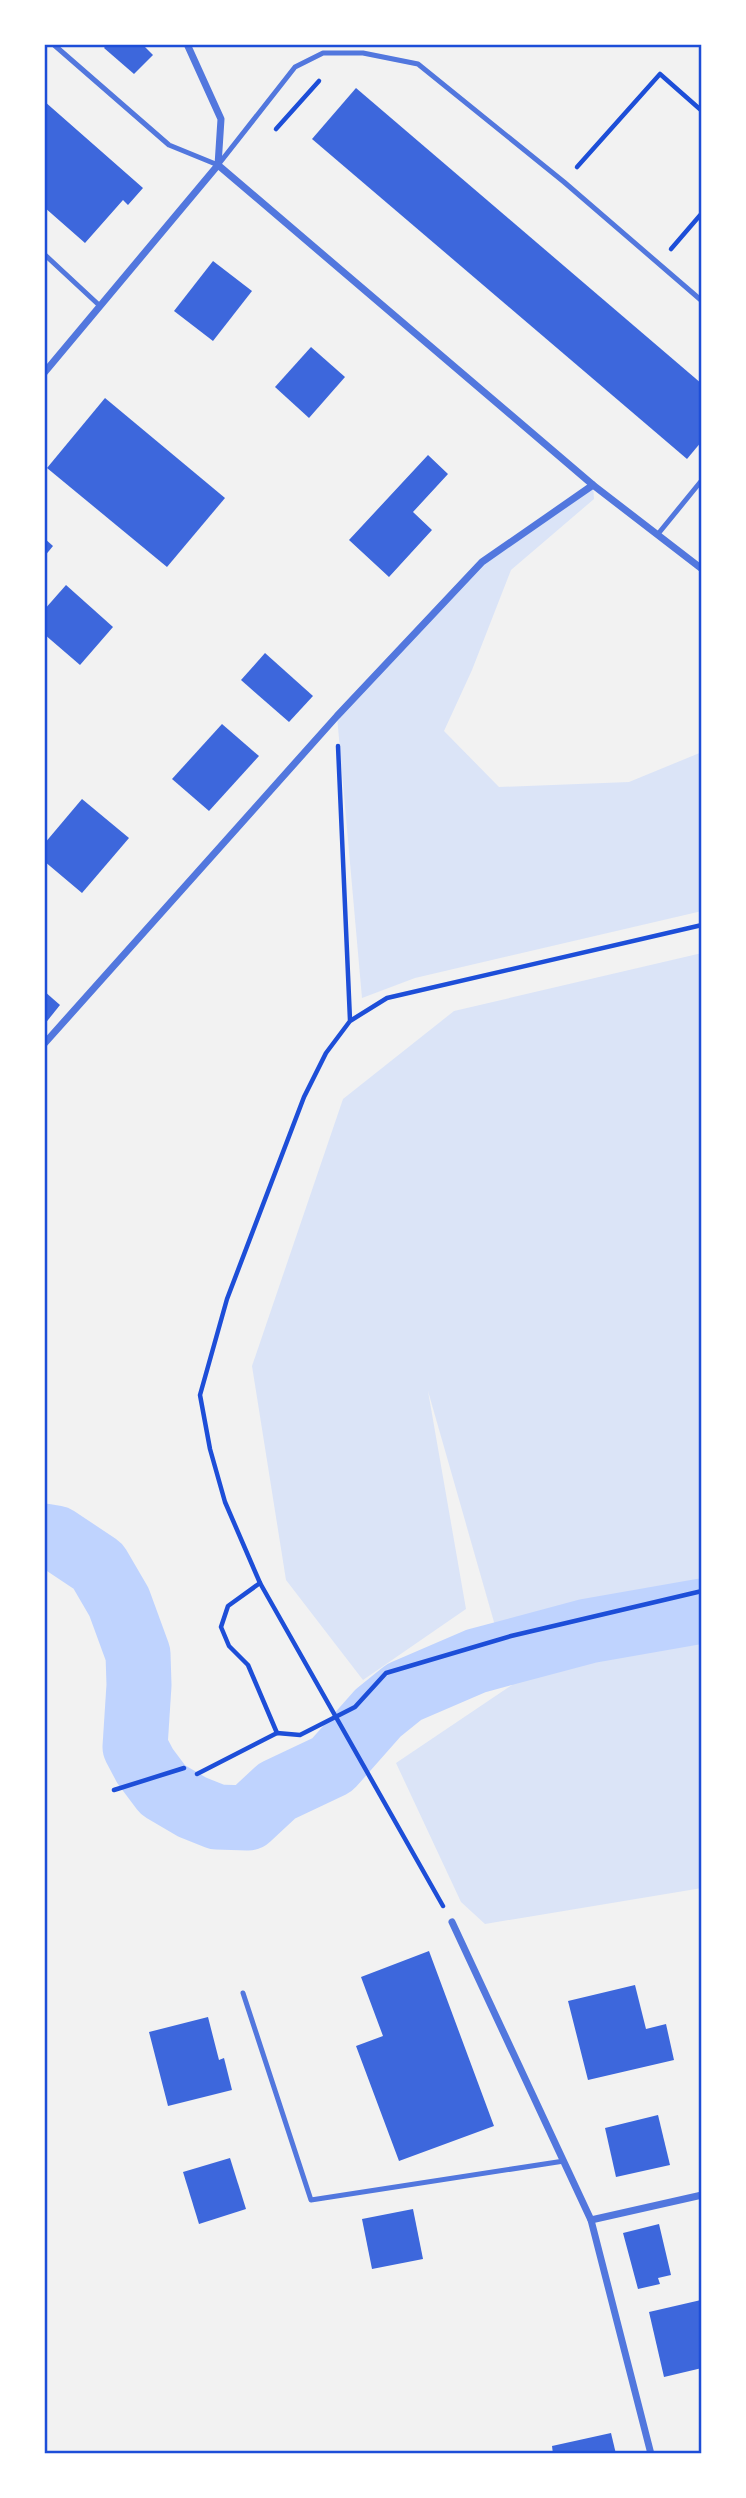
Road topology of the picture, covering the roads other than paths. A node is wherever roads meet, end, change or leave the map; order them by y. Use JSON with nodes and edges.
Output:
{"nodes":[{"id":1,"x":53,"y":44,"type":"edge"},
{"id":2,"x":187,"y":44,"type":"edge"},
{"id":3,"x":218,"y":165,"type":"junction"},
{"id":4,"x":44,"y":254,"type":"edge"},
{"id":5,"x":702,"y":301,"type":"edge"},
{"id":6,"x":100,"y":306,"type":"junction"},
{"id":7,"x":44,"y":373,"type":"edge"},
{"id":8,"x":702,"y":480,"type":"edge"},
{"id":9,"x":593,"y":485,"type":"junction"},
{"id":10,"x":658,"y":534,"type":"junction"},
{"id":11,"x":702,"y":569,"type":"edge"},
{"id":12,"x":44,"y":1044,"type":"edge"},
{"id":13,"x":452,"y":1922,"type":"road end"},
{"id":14,"x":243,"y":1993,"type":"dead end"},
{"id":15,"x":564,"y":2161,"type":"junction"},
{"id":16,"x":702,"y":2195,"type":"edge"},
{"id":17,"x":591,"y":2220,"type":"junction"},
{"id":18,"x":651,"y":2454,"type":"edge"}],
"edges":[{"from":1,"to":3,"type":"lane"},
{"from":2,"to":3,"type":"street"},
{"from":3,"to":5,"type":"lane"},
{"from":3,"to":6,"type":"street"},
{"from":3,"to":9,"type":"street"},
{"from":4,"to":6,"type":"lane"},
{"from":6,"to":7,"type":"street"},
{"from":8,"to":10,"type":"lane"},
{"from":9,"to":10,"type":"street"},
{"from":9,"to":12,"type":"street"},
{"from":10,"to":11,"type":"street"},
{"from":13,"to":15,"type":"street"},
{"from":14,"to":15,"type":"lane"},
{"from":15,"to":17,"type":"street"},
{"from":16,"to":17,"type":"street"},
{"from":17,"to":18,"type":"street"}]}
